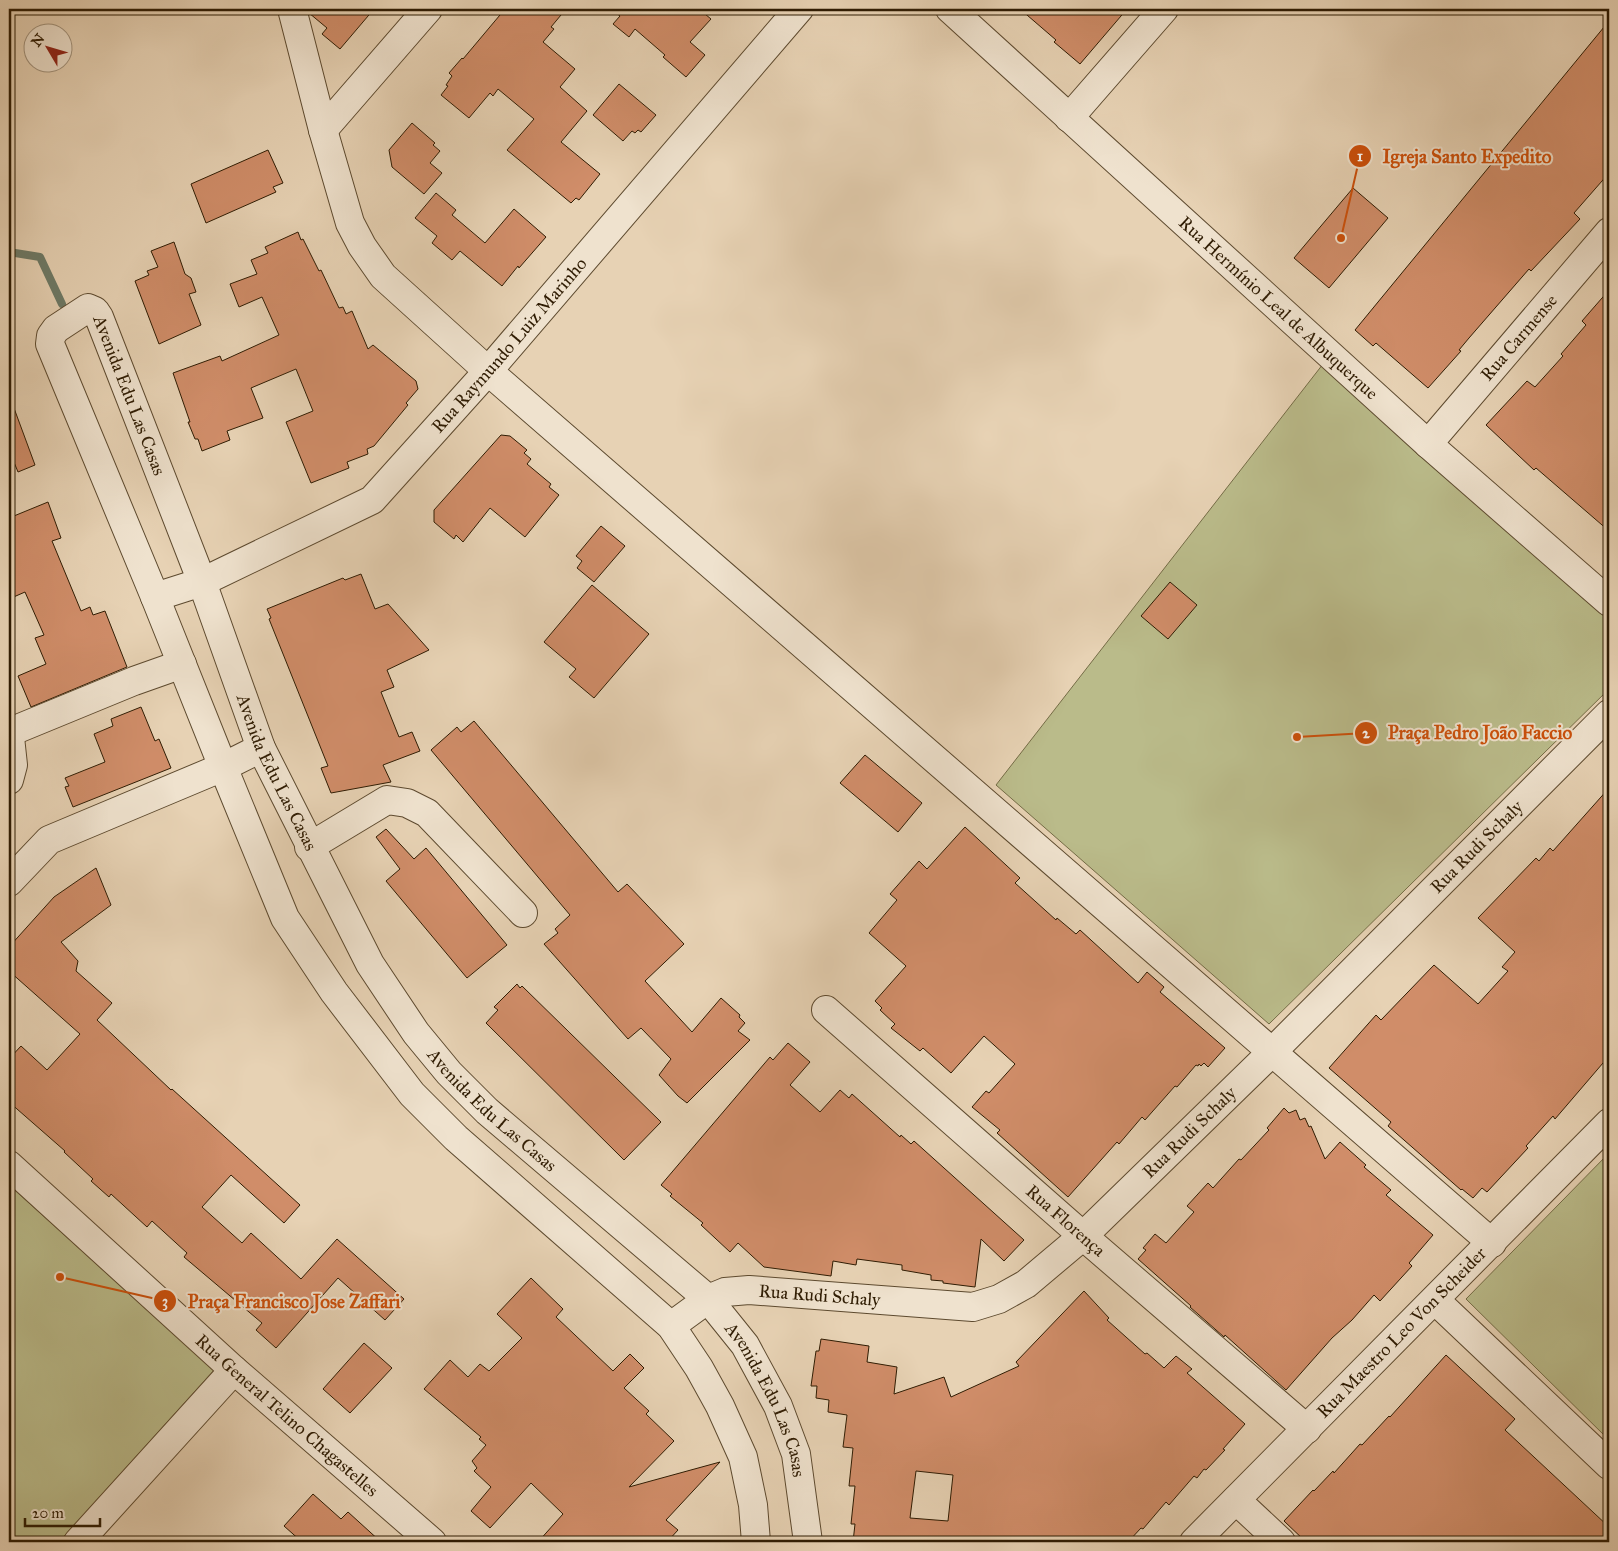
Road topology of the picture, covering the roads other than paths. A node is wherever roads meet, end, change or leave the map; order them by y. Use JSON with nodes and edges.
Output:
{"nodes":[{"id":1,"x":292,"y":9,"type":"edge"},
{"id":2,"x":428,"y":9,"type":"edge"},
{"id":3,"x":799,"y":9,"type":"edge"},
{"id":4,"x":950,"y":9,"type":"edge"},
{"id":5,"x":1164,"y":9,"type":"edge"},
{"id":6,"x":1069,"y":118,"type":"junction"},
{"id":7,"x":323,"y":130,"type":"junction"},
{"id":8,"x":1609,"y":232,"type":"edge"},
{"id":9,"x":488,"y":371,"type":"junction"},
{"id":10,"x":1428,"y":444,"type":"junction"},
{"id":11,"x":202,"y":582,"type":"junction"},
{"id":12,"x":156,"y":597,"type":"junction"},
{"id":13,"x":1609,"y":602,"type":"edge"},
{"id":14,"x":182,"y":664,"type":"junction"},
{"id":15,"x":1609,"y":714,"type":"edge"},
{"id":16,"x":10,"y":730,"type":"edge"},
{"id":17,"x":261,"y":748,"type":"junction"},
{"id":18,"x":222,"y":767,"type":"junction"},
{"id":19,"x":9,"y":780,"type":"edge"},
{"id":20,"x":309,"y":847,"type":"junction"},
{"id":21,"x":9,"y":882,"type":"edge"},
{"id":22,"x":523,"y":913,"type":"dead end"},
{"id":23,"x":826,"y":1010,"type":"dead end"},
{"id":24,"x":416,"y":1033,"type":"junction"},
{"id":25,"x":1272,"y":1052,"type":"junction"},
{"id":26,"x":380,"y":1054,"type":"junction"},
{"id":27,"x":1609,"y":1123,"type":"edge"},
{"id":28,"x":9,"y":1165,"type":"edge"},
{"id":29,"x":1083,"y":1236,"type":"junction"},
{"id":30,"x":1492,"y":1242,"type":"junction"},
{"id":31,"x":708,"y":1299,"type":"junction"},
{"id":32,"x":1435,"y":1300,"type":"junction"},
{"id":33,"x":671,"y":1326,"type":"junction"},
{"id":34,"x":234,"y":1370,"type":"junction"},
{"id":35,"x":1307,"y":1429,"type":"junction"},
{"id":36,"x":1609,"y":1465,"type":"edge"},
{"id":37,"x":1236,"y":1500,"type":"junction"},
{"id":38,"x":78,"y":1542,"type":"edge"},
{"id":39,"x":432,"y":1542,"type":"edge"},
{"id":40,"x":756,"y":1542,"type":"edge"},
{"id":41,"x":808,"y":1542,"type":"edge"},
{"id":42,"x":1194,"y":1542,"type":"edge"},
{"id":43,"x":1282,"y":1542,"type":"edge"}],
"edges":[{"from":1,"to":7,"type":"street"},
{"from":2,"to":7,"type":"street"},
{"from":3,"to":9,"type":"street","name":"Rua Raymundo Luiz Marinho"},
{"from":4,"to":6,"type":"street","name":"Rua Hermínio Leal de Albuquerque"},
{"from":5,"to":6,"type":"street"},
{"from":6,"to":10,"type":"street","name":"Rua Hermínio Leal de Albuquerque"},
{"from":7,"to":9,"type":"street"},
{"from":8,"to":10,"type":"street","name":"Rua Carmense"},
{"from":9,"to":11,"type":"street","name":"Rua Raymundo Luiz Marinho"},
{"from":9,"to":25,"type":"street"},
{"from":10,"to":13,"type":"street","name":"Rua Hermínio Leal de Albuquerque"},
{"from":11,"to":12,"type":"street","name":"Rua Raymundo Luiz Marinho"},
{"from":11,"to":12,"type":"street","name":"Avenida Edu Las Casas"},
{"from":11,"to":17,"type":"street","name":"Avenida Edu Las Casas"},
{"from":12,"to":14,"type":"street","name":"Avenida Edu Las Casas"},
{"from":14,"to":16,"type":"street"},
{"from":14,"to":18,"type":"street","name":"Avenida Edu Las Casas"},
{"from":15,"to":25,"type":"street","name":"Rua Rudi Schaly"},
{"from":16,"to":19,"type":"street"},
{"from":17,"to":18,"type":"street"},
{"from":17,"to":20,"type":"street","name":"Avenida Edu Las Casas"},
{"from":18,"to":21,"type":"street"},
{"from":18,"to":26,"type":"street","name":"Avenida Edu Las Casas"},
{"from":20,"to":22,"type":"street"},
{"from":20,"to":24,"type":"street","name":"Avenida Edu Las Casas"},
{"from":23,"to":29,"type":"street","name":"Rua Florença"},
{"from":24,"to":26,"type":"street"},
{"from":24,"to":31,"type":"street","name":"Avenida Edu Las Casas"},
{"from":25,"to":29,"type":"street","name":"Rua Rudi Schaly"},
{"from":25,"to":30,"type":"street"},
{"from":26,"to":33,"type":"street","name":"Avenida Edu Las Casas"},
{"from":27,"to":30,"type":"street","name":"Rua Maestro Leo Von Scheider"},
{"from":28,"to":34,"type":"street","name":"Rua General Telino Chagastelles"},
{"from":29,"to":31,"type":"street","name":"Rua Rudi Schaly"},
{"from":29,"to":35,"type":"street","name":"Rua Florença"},
{"from":30,"to":32,"type":"street","name":"Rua Maestro Leo Von Scheider"},
{"from":31,"to":33,"type":"street","name":"Rua Rudi Schaly"},
{"from":31,"to":41,"type":"street","name":"Avenida Edu Las Casas"},
{"from":32,"to":35,"type":"street","name":"Rua Maestro Leo Von Scheider"},
{"from":32,"to":36,"type":"street"},
{"from":33,"to":40,"type":"street","name":"Avenida Edu Las Casas"},
{"from":34,"to":38,"type":"street"},
{"from":34,"to":39,"type":"street","name":"Rua General Telino Chagastelles"},
{"from":35,"to":37,"type":"street","name":"Rua Maestro Leo Von Scheider"},
{"from":37,"to":42,"type":"street","name":"Rua Maestro Leo Von Scheider"},
{"from":37,"to":43,"type":"street"}]}
